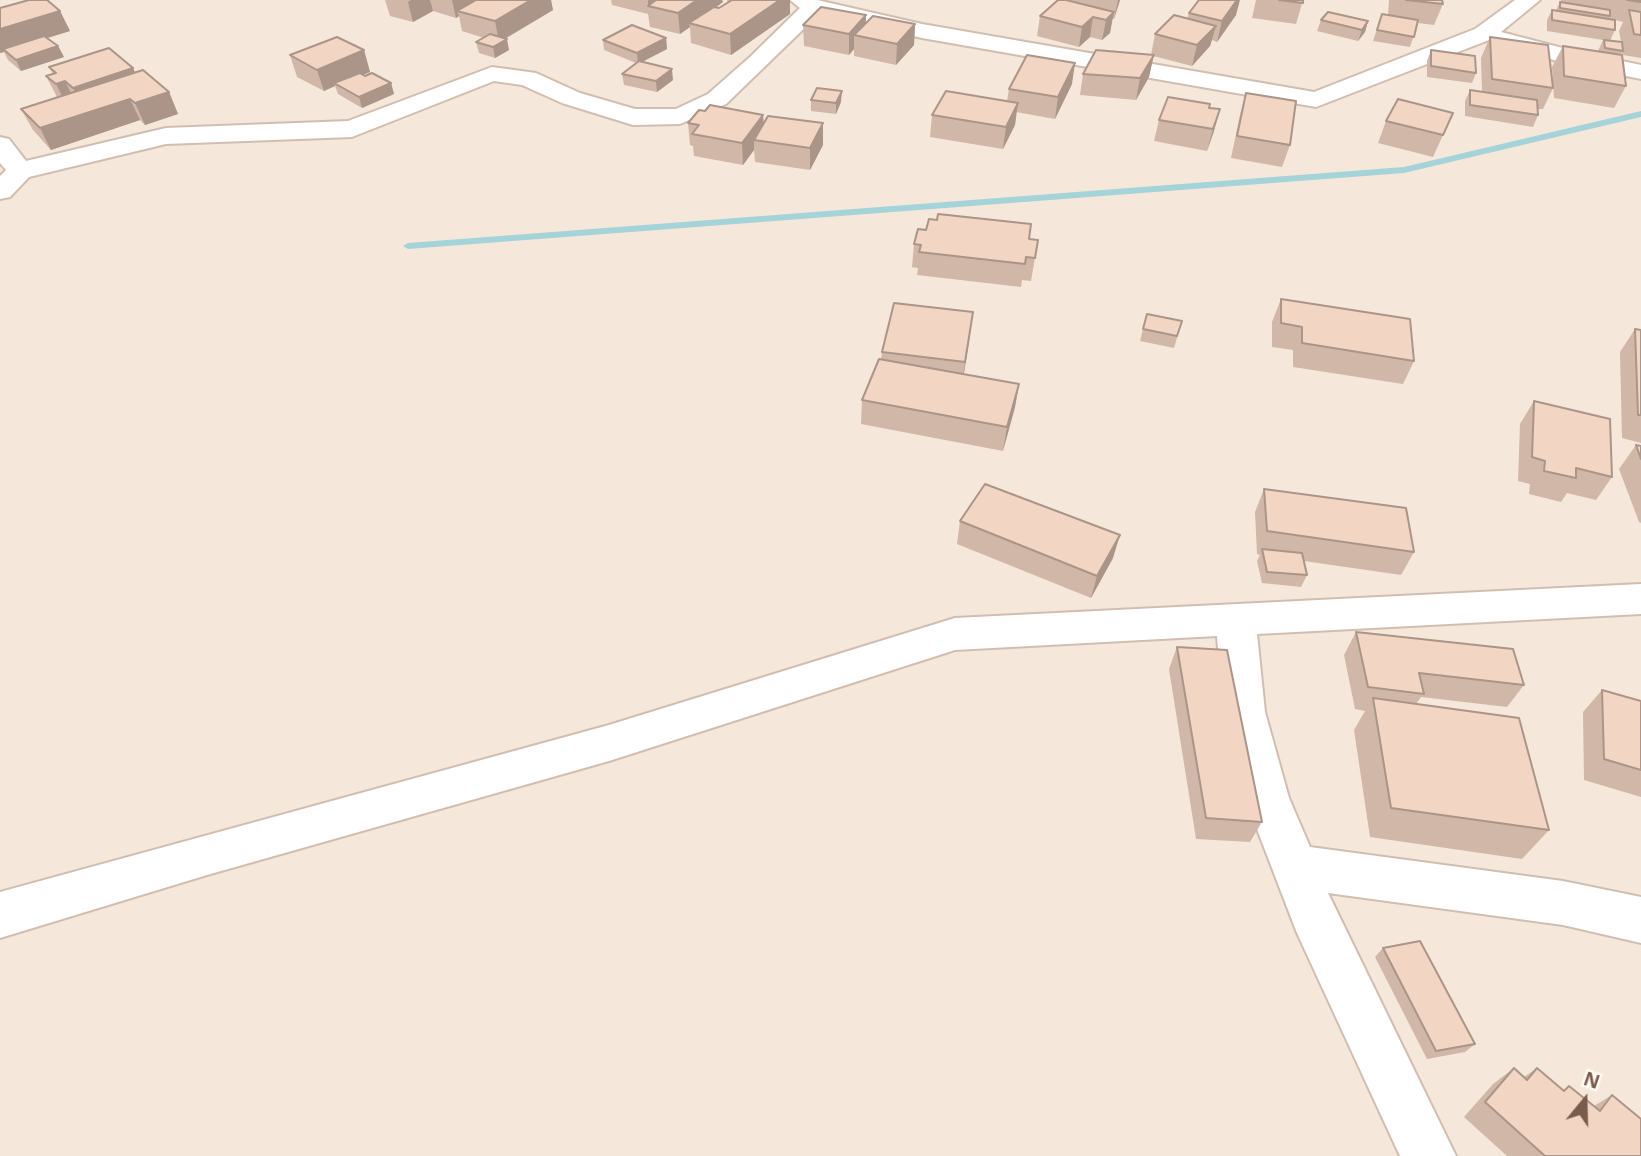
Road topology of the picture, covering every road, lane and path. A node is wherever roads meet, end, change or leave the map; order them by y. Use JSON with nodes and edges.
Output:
{"nodes":[{"id":1,"x":1530,"y":0,"type":"edge"},
{"id":2,"x":808,"y":3,"type":"edge"},
{"id":3,"x":1483,"y":34,"type":"junction"},
{"id":4,"x":1641,"y":72,"type":"edge"},
{"id":5,"x":0,"y":145,"type":"edge"},
{"id":6,"x":20,"y":171,"type":"junction"},
{"id":7,"x":0,"y":191,"type":"edge"},
{"id":8,"x":1641,"y":599,"type":"edge"},
{"id":9,"x":1236,"y":619,"type":"junction"},
{"id":10,"x":1295,"y":867,"type":"junction"},
{"id":11,"x":0,"y":915,"type":"edge"},
{"id":12,"x":1641,"y":920,"type":"edge"},
{"id":13,"x":1428,"y":1156,"type":"edge"}],
"edges":[{"from":1,"to":3,"type":"street"},
{"from":2,"to":3,"type":"street"},
{"from":2,"to":6,"type":"street"},
{"from":3,"to":4,"type":"street"},
{"from":5,"to":6,"type":"street"},
{"from":6,"to":7,"type":"street"},
{"from":8,"to":9,"type":"street"},
{"from":9,"to":10,"type":"street"},
{"from":9,"to":11,"type":"street"},
{"from":10,"to":12,"type":"street"},
{"from":10,"to":13,"type":"street"}]}
